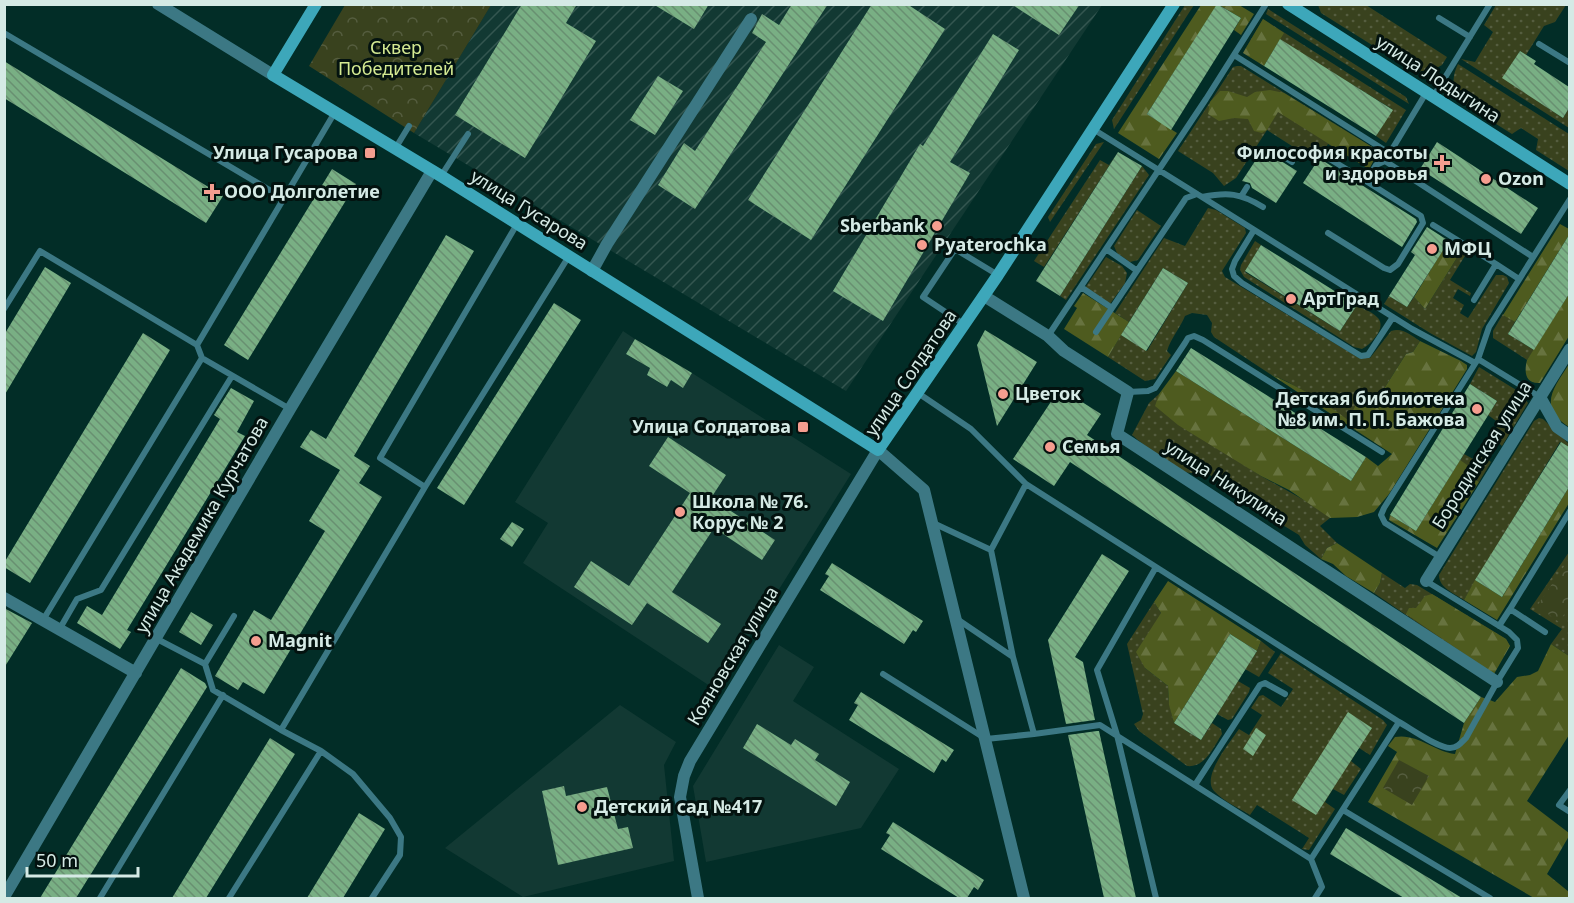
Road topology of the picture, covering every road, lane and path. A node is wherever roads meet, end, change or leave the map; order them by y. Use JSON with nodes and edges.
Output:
{"nodes":[{"id":1,"x":158,"y":4,"type":"edge"},
{"id":2,"x":316,"y":4,"type":"edge"},
{"id":3,"x":1174,"y":4,"type":"edge"},
{"id":4,"x":1266,"y":4,"type":"edge"},
{"id":5,"x":1288,"y":4,"type":"edge"},
{"id":6,"x":1490,"y":4,"type":"edge"},
{"id":7,"x":1439,"y":18,"type":"dead end"},
{"id":8,"x":751,"y":19,"type":"dead end"},
{"id":9,"x":4,"y":33,"type":"edge"},
{"id":10,"x":1470,"y":37,"type":"junction"},
{"id":11,"x":1539,"y":44,"type":"dead end"},
{"id":12,"x":1234,"y":55,"type":"junction"},
{"id":13,"x":1569,"y":63,"type":"edge"},
{"id":14,"x":273,"y":75,"type":"junction"},
{"id":15,"x":1429,"y":95,"type":"junction"},
{"id":16,"x":335,"y":112,"type":"junction"},
{"id":17,"x":409,"y":126,"type":"dead end"},
{"id":18,"x":1093,"y":129,"type":"junction"},
{"id":19,"x":468,"y":134,"type":"dead end"},
{"id":20,"x":395,"y":149,"type":"junction"},
{"id":21,"x":1389,"y":153,"type":"junction"},
{"id":22,"x":1268,"y":154,"type":"dead end"},
{"id":23,"x":1329,"y":158,"type":"dead end"},
{"id":24,"x":1385,"y":161,"type":"junction"},
{"id":25,"x":1292,"y":162,"type":"dead end"},
{"id":26,"x":1159,"y":170,"type":"junction"},
{"id":27,"x":436,"y":174,"type":"junction"},
{"id":28,"x":1366,"y":181,"type":"junction"},
{"id":29,"x":1569,"y":184,"type":"edge"},
{"id":30,"x":1247,"y":187,"type":"dead end"},
{"id":31,"x":1242,"y":195,"type":"junction"},
{"id":32,"x":1199,"y":196,"type":"junction"},
{"id":33,"x":284,"y":198,"type":"junction"},
{"id":34,"x":1569,"y":199,"type":"edge"},
{"id":35,"x":1263,"y":207,"type":"dead end"},
{"id":36,"x":517,"y":224,"type":"junction"},
{"id":37,"x":1433,"y":225,"type":"dead end"},
{"id":38,"x":1254,"y":230,"type":"junction"},
{"id":39,"x":1328,"y":233,"type":"dead end"},
{"id":40,"x":1106,"y":249,"type":"junction"},
{"id":41,"x":569,"y":256,"type":"junction"},
{"id":42,"x":1533,"y":257,"type":"junction"},
{"id":43,"x":1496,"y":264,"type":"junction"},
{"id":44,"x":1136,"y":270,"type":"junction"},
{"id":45,"x":592,"y":271,"type":"junction"},
{"id":46,"x":998,"y":275,"type":"junction"},
{"id":47,"x":1519,"y":279,"type":"junction"},
{"id":48,"x":1081,"y":287,"type":"junction"},
{"id":49,"x":984,"y":296,"type":"junction"},
{"id":50,"x":1474,"y":300,"type":"dead end"},
{"id":51,"x":1112,"y":308,"type":"junction"},
{"id":52,"x":4,"y":309,"type":"edge"},
{"id":53,"x":1393,"y":317,"type":"junction"},
{"id":54,"x":965,"y":325,"type":"junction"},
{"id":55,"x":1096,"y":333,"type":"dead end"},
{"id":56,"x":1048,"y":336,"type":"junction"},
{"id":57,"x":197,"y":345,"type":"junction"},
{"id":58,"x":1569,"y":349,"type":"edge"},
{"id":59,"x":202,"y":358,"type":"junction"},
{"id":60,"x":1477,"y":361,"type":"junction"},
{"id":61,"x":232,"y":376,"type":"junction"},
{"id":62,"x":1128,"y":392,"type":"junction"},
{"id":63,"x":918,"y":393,"type":"junction"},
{"id":64,"x":1540,"y":397,"type":"junction"},
{"id":65,"x":290,"y":409,"type":"junction"},
{"id":66,"x":1569,"y":436,"type":"edge"},
{"id":67,"x":879,"y":450,"type":"junction"},
{"id":68,"x":1382,"y":452,"type":"dead end"},
{"id":69,"x":1026,"y":484,"type":"junction"},
{"id":70,"x":425,"y":487,"type":"junction"},
{"id":71,"x":1569,"y":511,"type":"edge"},
{"id":72,"x":931,"y":521,"type":"junction"},
{"id":73,"x":991,"y":550,"type":"junction"},
{"id":74,"x":1440,"y":557,"type":"junction"},
{"id":75,"x":1156,"y":567,"type":"junction"},
{"id":76,"x":1426,"y":581,"type":"joint"},
{"id":77,"x":4,"y":598,"type":"edge"},
{"id":78,"x":1510,"y":609,"type":"junction"},
{"id":79,"x":234,"y":616,"type":"dead end"},
{"id":80,"x":954,"y":617,"type":"junction"},
{"id":81,"x":43,"y":620,"type":"junction"},
{"id":82,"x":1499,"y":626,"type":"junction"},
{"id":83,"x":59,"y":630,"type":"junction"},
{"id":84,"x":1545,"y":632,"type":"dead end"},
{"id":85,"x":157,"y":639,"type":"junction"},
{"id":86,"x":1013,"y":657,"type":"junction"},
{"id":87,"x":205,"y":664,"type":"junction"},
{"id":88,"x":136,"y":673,"type":"junction"},
{"id":89,"x":883,"y":674,"type":"dead end"},
{"id":90,"x":1497,"y":682,"type":"junction"},
{"id":91,"x":1285,"y":694,"type":"dead end"},
{"id":92,"x":223,"y":695,"type":"junction"},
{"id":93,"x":1399,"y":722,"type":"junction"},
{"id":94,"x":281,"y":730,"type":"junction"},
{"id":95,"x":1035,"y":734,"type":"junction"},
{"id":96,"x":1117,"y":735,"type":"junction"},
{"id":97,"x":986,"y":739,"type":"junction"},
{"id":98,"x":321,"y":751,"type":"junction"},
{"id":99,"x":1196,"y":785,"type":"junction"},
{"id":100,"x":1569,"y":790,"type":"edge"},
{"id":101,"x":1343,"y":810,"type":"junction"},
{"id":102,"x":1569,"y":812,"type":"edge"},
{"id":103,"x":1311,"y":859,"type":"junction"},
{"id":104,"x":4,"y":897,"type":"edge"},
{"id":105,"x":100,"y":898,"type":"edge"},
{"id":106,"x":229,"y":898,"type":"edge"},
{"id":107,"x":372,"y":898,"type":"edge"},
{"id":108,"x":698,"y":898,"type":"edge"},
{"id":109,"x":1024,"y":898,"type":"edge"},
{"id":110,"x":1156,"y":898,"type":"edge"},
{"id":111,"x":1315,"y":898,"type":"edge"},
{"id":112,"x":1490,"y":898,"type":"edge"}],
"edges":[{"from":1,"to":14,"type":"street","name":"улица Гусарова"},
{"from":2,"to":14,"type":"street"},
{"from":3,"to":18,"type":"street","name":"улица Солдатова"},
{"from":4,"to":12,"type":"lane"},
{"from":5,"to":15,"type":"street","name":"улица Лодыгина"},
{"from":6,"to":10,"type":"lane"},
{"from":7,"to":10,"type":"lane"},
{"from":8,"to":45,"type":"street"},
{"from":9,"to":33,"type":"lane"},
{"from":10,"to":15,"type":"lane"},
{"from":11,"to":13,"type":"lane"},
{"from":12,"to":21,"type":"lane"},
{"from":12,"to":26,"type":"lane"},
{"from":14,"to":16,"type":"street","name":"улица Гусарова"},
{"from":15,"to":21,"type":"lane"},
{"from":15,"to":29,"type":"street","name":"улица Лодыгина"},
{"from":16,"to":20,"type":"street","name":"улица Гусарова"},
{"from":16,"to":33,"type":"lane"},
{"from":17,"to":20,"type":"lane"},
{"from":18,"to":26,"type":"lane"},
{"from":18,"to":46,"type":"street","name":"улица Солдатова"},
{"from":19,"to":27,"type":"lane"},
{"from":20,"to":27,"type":"street","name":"улица Гусарова"},
{"from":21,"to":24,"type":"lane"},
{"from":22,"to":25,"type":"lane"},
{"from":23,"to":28,"type":"lane"},
{"from":24,"to":28,"type":"lane"},
{"from":24,"to":42,"type":"lane"},
{"from":26,"to":32,"type":"lane"},
{"from":26,"to":40,"type":"lane"},
{"from":27,"to":36,"type":"street","name":"улица Гусарова"},
{"from":27,"to":65,"type":"street","name":"улица Академика Курчатова"},
{"from":28,"to":39,"type":"lane"},
{"from":30,"to":31,"type":"lane"},
{"from":31,"to":32,"type":"lane"},
{"from":31,"to":35,"type":"lane"},
{"from":32,"to":38,"type":"lane"},
{"from":32,"to":44,"type":"lane"},
{"from":33,"to":57,"type":"lane"},
{"from":34,"to":42,"type":"lane"},
{"from":36,"to":41,"type":"street","name":"улица Гусарова"},
{"from":36,"to":70,"type":"lane"},
{"from":37,"to":43,"type":"lane"},
{"from":38,"to":53,"type":"lane"},
{"from":38,"to":53,"type":"lane"},
{"from":40,"to":44,"type":"lane"},
{"from":40,"to":48,"type":"lane"},
{"from":41,"to":45,"type":"street","name":"улица Гусарова"},
{"from":41,"to":70,"type":"lane"},
{"from":42,"to":47,"type":"lane"},
{"from":43,"to":47,"type":"lane"},
{"from":43,"to":50,"type":"lane"},
{"from":44,"to":51,"type":"lane"},
{"from":45,"to":67,"type":"street","name":"улица Гусарова"},
{"from":46,"to":49,"type":"street","name":"улица Солдатова"},
{"from":46,"to":54,"type":"lane"},
{"from":47,"to":60,"type":"lane"},
{"from":48,"to":51,"type":"lane"},
{"from":48,"to":56,"type":"lane"},
{"from":49,"to":54,"type":"street","name":"улица Солдатова"},
{"from":49,"to":56,"type":"street"},
{"from":51,"to":55,"type":"lane"},
{"from":52,"to":57,"type":"lane"},
{"from":53,"to":60,"type":"lane"},
{"from":54,"to":63,"type":"street","name":"улица Солдатова"},
{"from":56,"to":62,"type":"street"},
{"from":57,"to":59,"type":"lane"},
{"from":58,"to":64,"type":"street","name":"Бородинская улица"},
{"from":59,"to":61,"type":"lane"},
{"from":59,"to":81,"type":"lane"},
{"from":60,"to":64,"type":"lane"},
{"from":60,"to":74,"type":"lane"},
{"from":61,"to":65,"type":"lane"},
{"from":61,"to":83,"type":"lane"},
{"from":62,"to":68,"type":"lane"},
{"from":62,"to":90,"type":"street","name":"улица Никулина"},
{"from":63,"to":67,"type":"street","name":"улица Солдатова"},
{"from":63,"to":69,"type":"lane"},
{"from":64,"to":66,"type":"street"},
{"from":64,"to":74,"type":"street","name":"Бородинская улица"},
{"from":65,"to":85,"type":"street","name":"улица Академика Курчатова"},
{"from":67,"to":72,"type":"street","name":"улица Солдатова"},
{"from":67,"to":108,"type":"street","name":"Кояновская улица"},
{"from":69,"to":73,"type":"lane"},
{"from":69,"to":75,"type":"lane"},
{"from":70,"to":94,"type":"lane"},
{"from":71,"to":78,"type":"lane"},
{"from":72,"to":73,"type":"lane"},
{"from":72,"to":80,"type":"street","name":"улица Солдатова"},
{"from":73,"to":86,"type":"lane"},
{"from":74,"to":76,"type":"street","name":"Бородинская улица"},
{"from":75,"to":93,"type":"lane"},
{"from":75,"to":96,"type":"lane"},
{"from":76,"to":82,"type":"lane"},
{"from":77,"to":81,"type":"street"},
{"from":78,"to":82,"type":"lane"},
{"from":78,"to":84,"type":"lane"},
{"from":79,"to":87,"type":"lane"},
{"from":80,"to":86,"type":"lane"},
{"from":80,"to":97,"type":"street","name":"улица Солдатова"},
{"from":81,"to":83,"type":"street"},
{"from":82,"to":90,"type":"lane"},
{"from":83,"to":88,"type":"street"},
{"from":85,"to":87,"type":"lane"},
{"from":85,"to":88,"type":"street","name":"улица Академика Курчатова"},
{"from":86,"to":95,"type":"lane"},
{"from":87,"to":92,"type":"lane"},
{"from":88,"to":104,"type":"street","name":"улица Академика Курчатова"},
{"from":89,"to":97,"type":"lane"},
{"from":90,"to":93,"type":"lane"},
{"from":91,"to":99,"type":"lane"},
{"from":92,"to":94,"type":"lane"},
{"from":92,"to":105,"type":"lane"},
{"from":93,"to":101,"type":"lane"},
{"from":94,"to":98,"type":"lane"},
{"from":95,"to":96,"type":"lane"},
{"from":95,"to":97,"type":"lane"},
{"from":96,"to":99,"type":"lane"},
{"from":96,"to":110,"type":"lane"},
{"from":97,"to":109,"type":"street","name":"улица Солдатова"},
{"from":98,"to":106,"type":"lane"},
{"from":98,"to":107,"type":"lane"},
{"from":99,"to":103,"type":"lane"},
{"from":100,"to":102,"type":"lane"},
{"from":101,"to":103,"type":"lane"},
{"from":101,"to":112,"type":"lane"},
{"from":103,"to":111,"type":"lane"}]}
